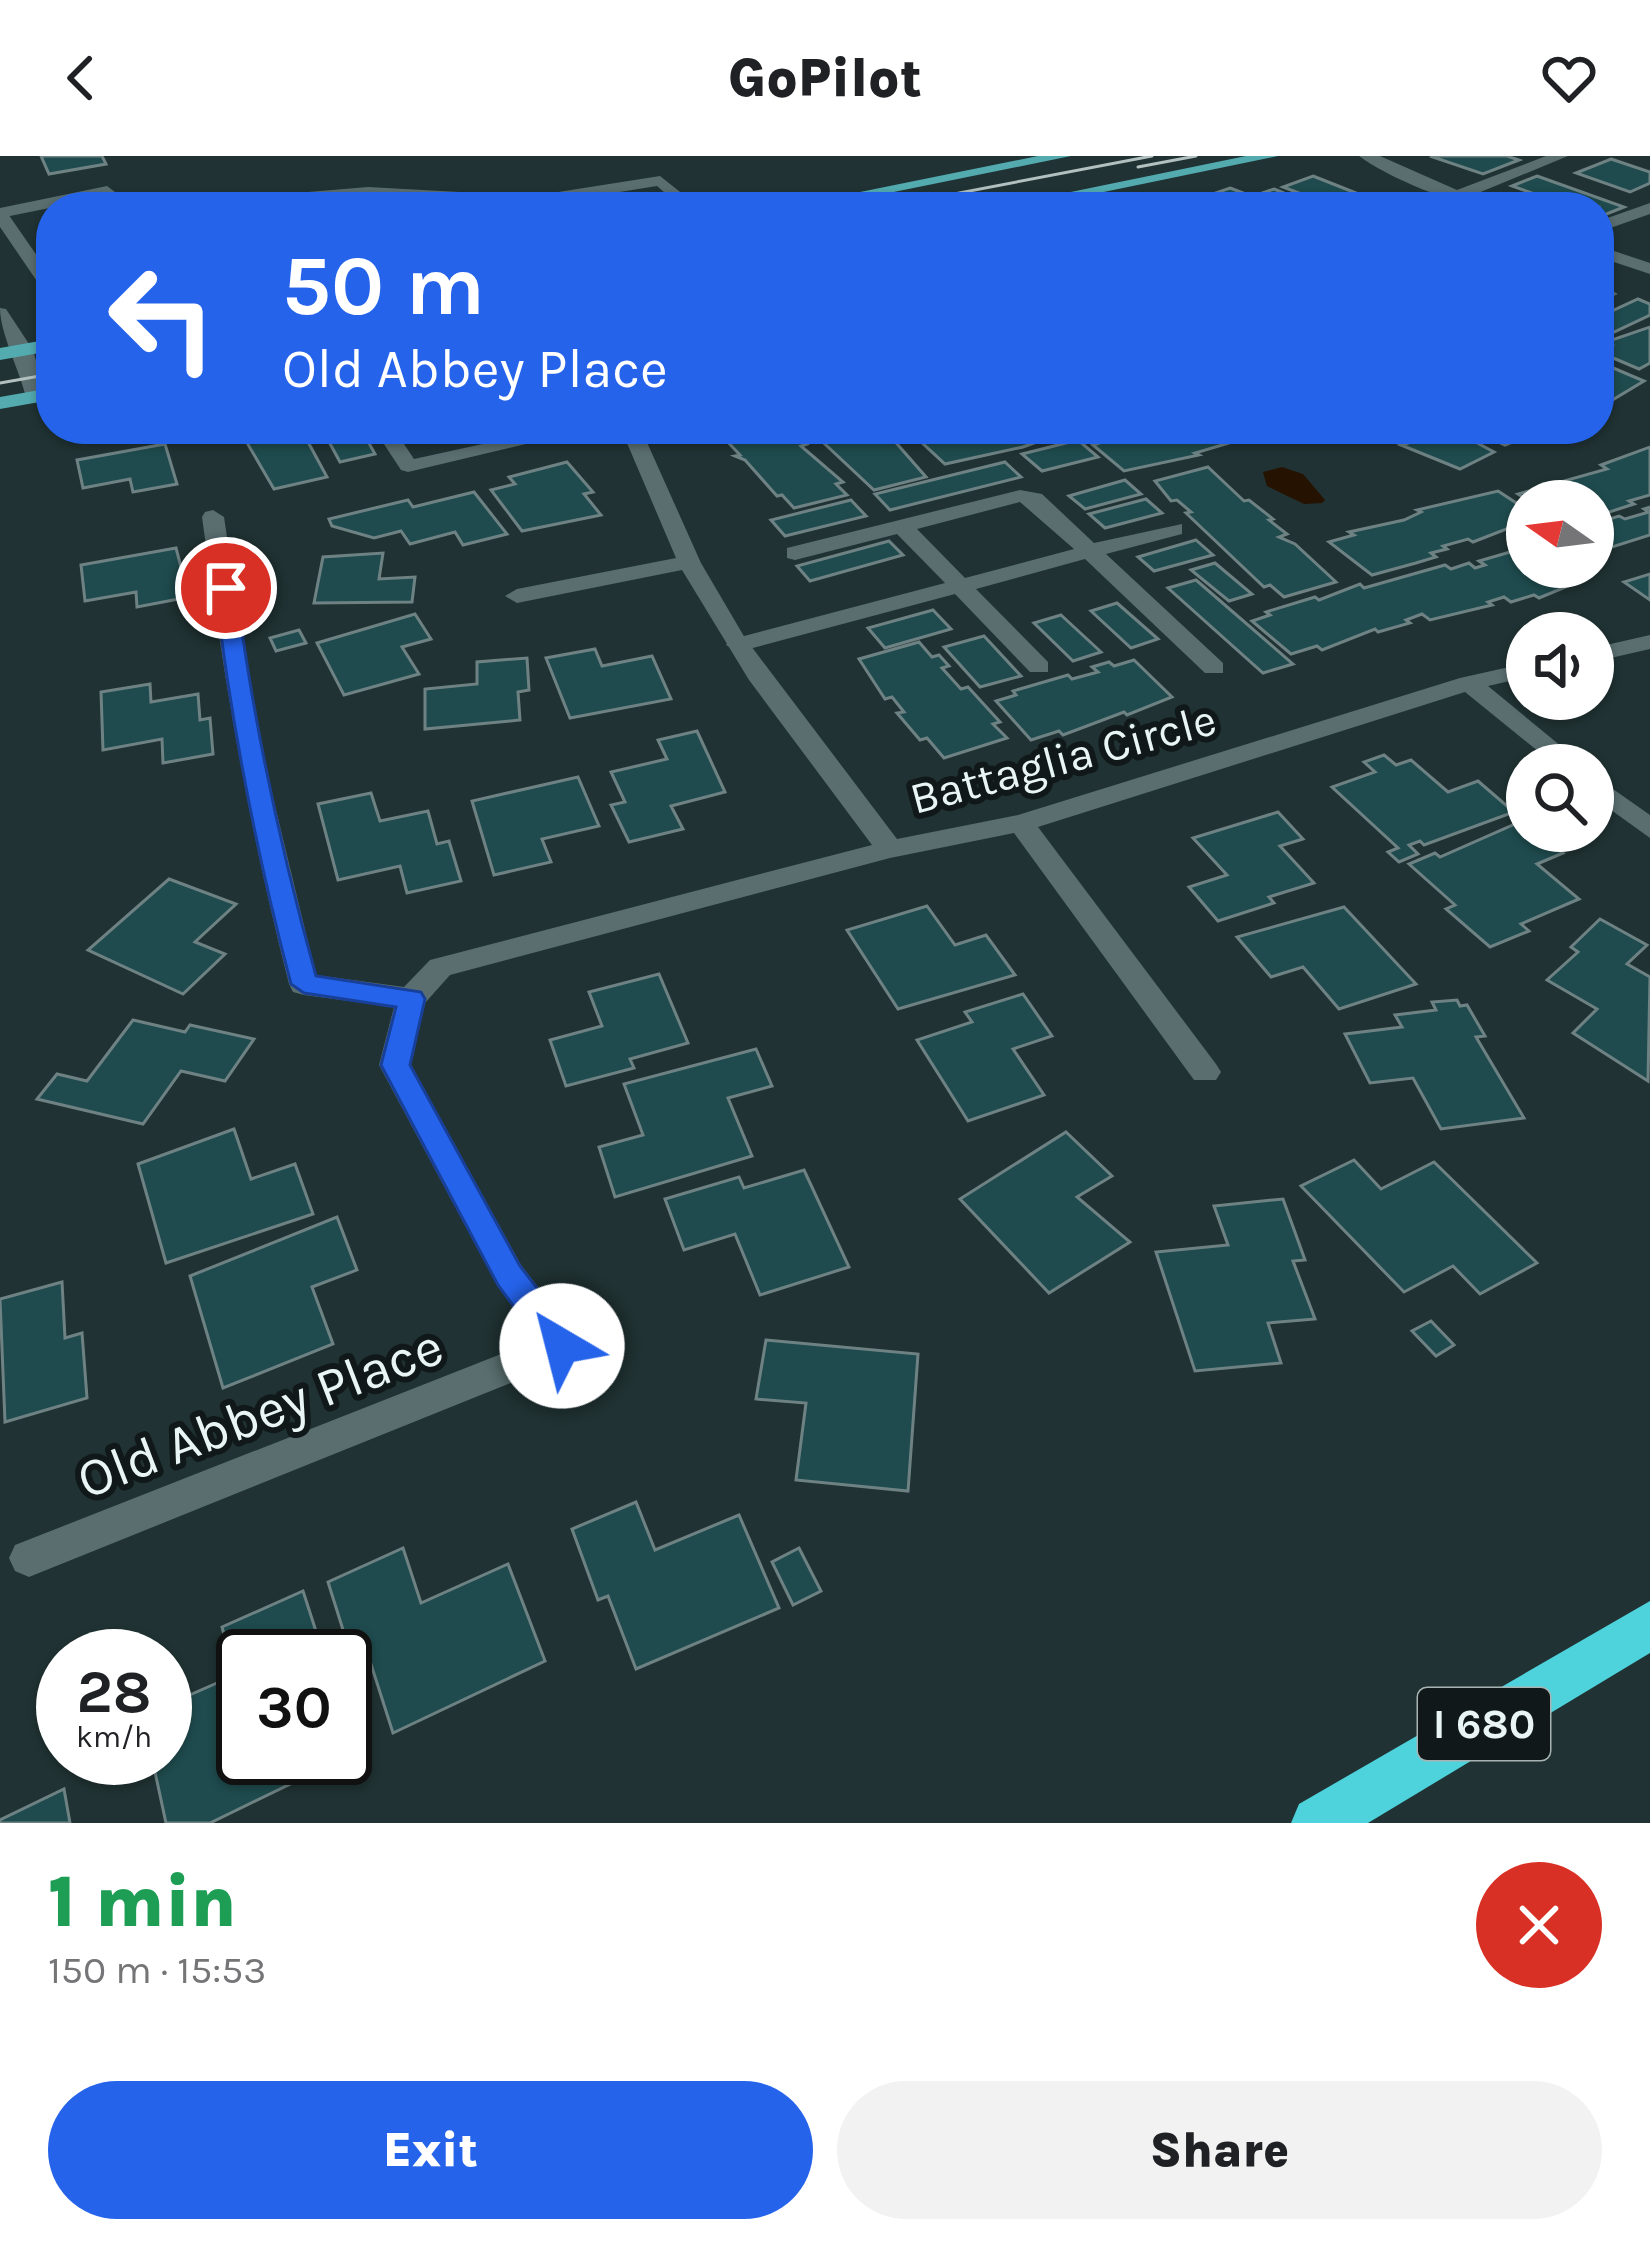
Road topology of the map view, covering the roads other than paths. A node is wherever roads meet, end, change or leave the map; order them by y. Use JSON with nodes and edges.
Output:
{"nodes":[{"id":1,"x":1063,"y":156,"type":"edge"},
{"id":2,"x":1270,"y":156,"type":"edge"},
{"id":3,"x":1367,"y":156,"type":"edge"},
{"id":4,"x":1560,"y":156,"type":"edge"},
{"id":5,"x":590,"y":192,"type":"edge"},
{"id":6,"x":673,"y":192,"type":"edge"},
{"id":7,"x":873,"y":192,"type":"edge"},
{"id":8,"x":1084,"y":192,"type":"edge"},
{"id":9,"x":1446,"y":192,"type":"edge"},
{"id":10,"x":1466,"y":192,"type":"edge"},
{"id":11,"x":36,"y":206,"type":"edge"},
{"id":12,"x":1650,"y":208,"type":"edge"},
{"id":13,"x":0,"y":214,"type":"edge"},
{"id":14,"x":1614,"y":221,"type":"edge"},
{"id":15,"x":1614,"y":256,"type":"edge"},
{"id":16,"x":36,"y":268,"type":"edge"},
{"id":17,"x":1650,"y":269,"type":"edge"},
{"id":18,"x":0,"y":314,"type":"edge"},
{"id":19,"x":36,"y":348,"type":"edge"},
{"id":20,"x":23,"y":350,"type":"junction"},
{"id":21,"x":0,"y":354,"type":"edge"},
{"id":22,"x":36,"y":378,"type":"edge"},
{"id":23,"x":36,"y":396,"type":"edge"},
{"id":24,"x":0,"y":403,"type":"edge"},
{"id":25,"x":394,"y":444,"type":"edge"},
{"id":26,"x":510,"y":444,"type":"edge"},
{"id":27,"x":639,"y":444,"type":"edge"},
{"id":28,"x":212,"y":517,"type":"dead end"},
{"id":29,"x":901,"y":525,"type":"junction"},
{"id":30,"x":1174,"y":529,"type":"dead end"},
{"id":31,"x":1092,"y":551,"type":"junction"},
{"id":32,"x":795,"y":553,"type":"dead end"},
{"id":33,"x":689,"y":562,"type":"junction"},
{"id":34,"x":960,"y":587,"type":"junction"},
{"id":35,"x":518,"y":596,"type":"dead end"},
{"id":36,"x":1650,"y":642,"type":"edge"},
{"id":37,"x":738,"y":645,"type":"junction"},
{"id":38,"x":1614,"y":650,"type":"edge"},
{"id":39,"x":1039,"y":667,"type":"dead end"},
{"id":40,"x":1214,"y":668,"type":"dead end"},
{"id":41,"x":1506,"y":675,"type":"edge"},
{"id":42,"x":1469,"y":683,"type":"junction"},
{"id":43,"x":1545,"y":744,"type":"edge"},
{"id":44,"x":1614,"y":800,"type":"edge"},
{"id":45,"x":1021,"y":823,"type":"junction"},
{"id":46,"x":1650,"y":829,"type":"edge"},
{"id":47,"x":890,"y":849,"type":"junction"},
{"id":48,"x":412,"y":999,"type":"junction"},
{"id":49,"x":1205,"y":1072,"type":"dead end"},
{"id":50,"x":29,"y":1558,"type":"dead end"},
{"id":51,"x":1650,"y":1625,"type":"edge"},
{"id":52,"x":1318,"y":1823,"type":"edge"}],
"edges":[{"from":1,"to":7,"type":"main road"},
{"from":2,"to":8,"type":"main road"},
{"from":3,"to":9,"type":"street"},
{"from":4,"to":10,"type":"street"},
{"from":5,"to":6,"type":"street"},
{"from":11,"to":13,"type":"street"},
{"from":12,"to":14,"type":"street"},
{"from":13,"to":16,"type":"street"},
{"from":15,"to":17,"type":"street"},
{"from":18,"to":20,"type":"street"},
{"from":19,"to":20,"type":"main road"},
{"from":20,"to":21,"type":"main road"},
{"from":20,"to":22,"type":"street"},
{"from":23,"to":24,"type":"main road"},
{"from":25,"to":26,"type":"street"},
{"from":27,"to":33,"type":"street","name":"Battaglia Circle"},
{"from":28,"to":48,"type":"street"},
{"from":29,"to":31,"type":"street"},
{"from":29,"to":32,"type":"street"},
{"from":29,"to":34,"type":"street"},
{"from":30,"to":31,"type":"street"},
{"from":31,"to":34,"type":"street"},
{"from":31,"to":40,"type":"street"},
{"from":33,"to":35,"type":"street"},
{"from":33,"to":37,"type":"street","name":"Battaglia Circle"},
{"from":34,"to":37,"type":"street"},
{"from":34,"to":39,"type":"street"},
{"from":36,"to":38,"type":"street"},
{"from":37,"to":47,"type":"street","name":"Battaglia Circle"},
{"from":41,"to":42,"type":"street","name":"Battaglia Circle"},
{"from":42,"to":43,"type":"street"},
{"from":42,"to":45,"type":"street","name":"Battaglia Circle"},
{"from":44,"to":46,"type":"street"},
{"from":45,"to":47,"type":"street","name":"Battaglia Circle"},
{"from":45,"to":49,"type":"street"},
{"from":47,"to":48,"type":"street"},
{"from":48,"to":50,"type":"street","name":"Old Abbey Place"},
{"from":51,"to":52,"type":"highway","number":"I 680"}]}
